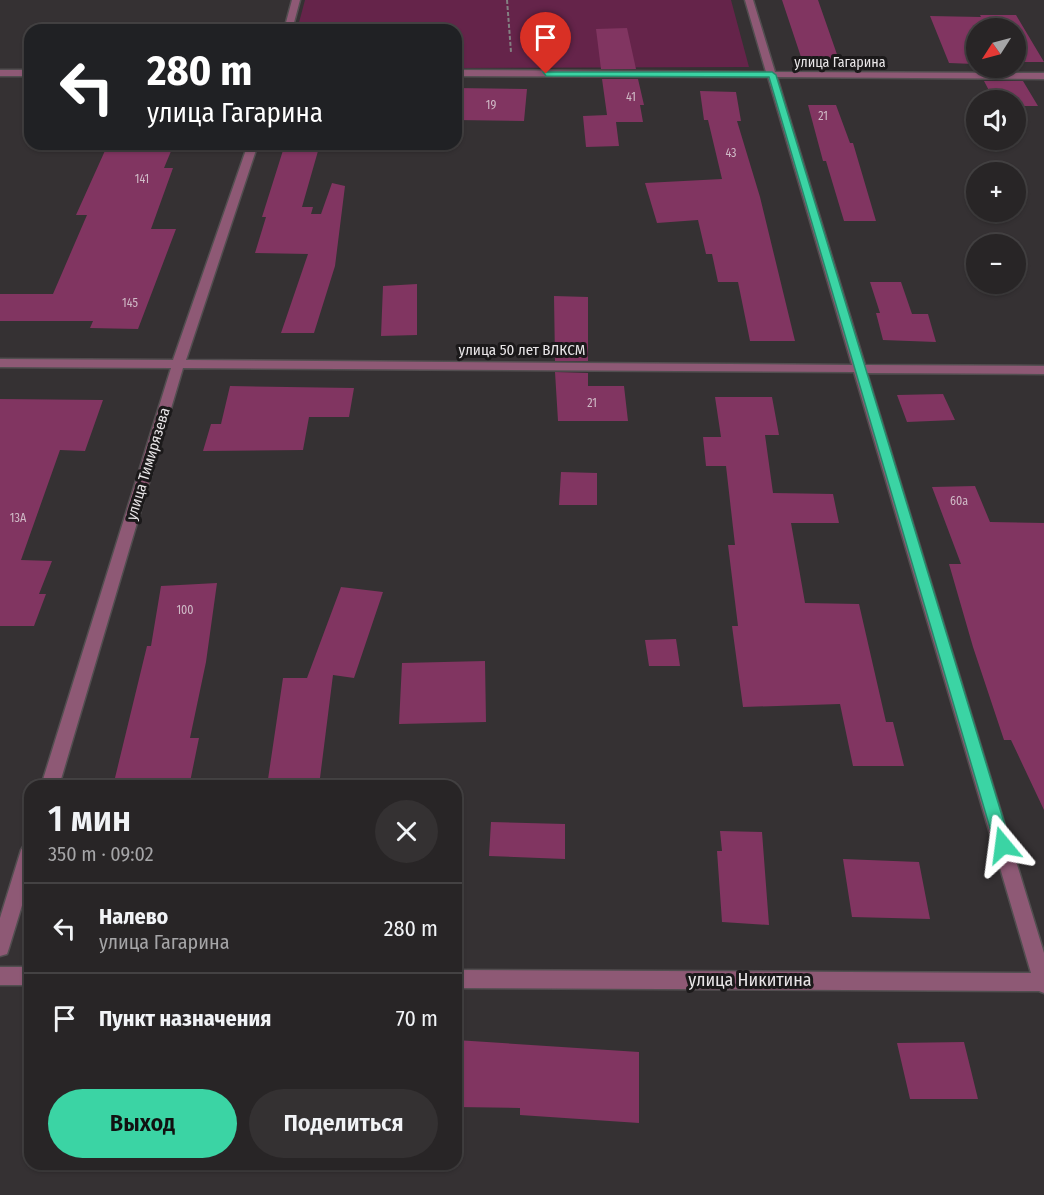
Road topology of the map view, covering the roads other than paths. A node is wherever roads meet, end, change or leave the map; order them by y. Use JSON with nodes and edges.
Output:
{"nodes":[{"id":1,"x":296,"y":0,"type":"edge"},
{"id":2,"x":749,"y":0,"type":"edge"},
{"id":3,"x":290,"y":24,"type":"edge"},
{"id":4,"x":462,"y":73,"type":"edge"},
{"id":5,"x":24,"y":74,"type":"edge"},
{"id":6,"x":772,"y":75,"type":"junction"},
{"id":7,"x":5,"y":76,"type":"edge"},
{"id":8,"x":1044,"y":76,"type":"edge"},
{"id":9,"x":251,"y":150,"type":"edge"},
{"id":10,"x":0,"y":363,"type":"edge"},
{"id":11,"x":178,"y":365,"type":"junction"},
{"id":12,"x":860,"y":367,"type":"junction"},
{"id":13,"x":1044,"y":370,"type":"edge"},
{"id":14,"x":52,"y":780,"type":"edge"},
{"id":15,"x":24,"y":870,"type":"edge"},
{"id":16,"x":0,"y":948,"type":"edge"},
{"id":17,"x":0,"y":976,"type":"edge"},
{"id":18,"x":24,"y":976,"type":"edge"},
{"id":19,"x":462,"y":979,"type":"edge"},
{"id":20,"x":1044,"y":982,"type":"edge"}],
"edges":[{"from":1,"to":3,"type":"street"},
{"from":2,"to":6,"type":"street"},
{"from":4,"to":6,"type":"street","name":"улица Гагарина"},
{"from":5,"to":7,"type":"street"},
{"from":6,"to":8,"type":"street","name":"улица Гагарина"},
{"from":6,"to":12,"type":"street"},
{"from":9,"to":11,"type":"street","name":"улица Тимирязева"},
{"from":10,"to":11,"type":"street","name":"улица 50 лет ВЛКСМ"},
{"from":11,"to":12,"type":"street","name":"улица 50 лет ВЛКСМ"},
{"from":11,"to":14,"type":"street","name":"улица Тимирязева"},
{"from":12,"to":13,"type":"street","name":"улица 50 лет ВЛКСМ"},
{"from":12,"to":20,"type":"street"},
{"from":15,"to":16,"type":"street"},
{"from":17,"to":18,"type":"street"},
{"from":19,"to":20,"type":"street","name":"улица Никитина"}]}
